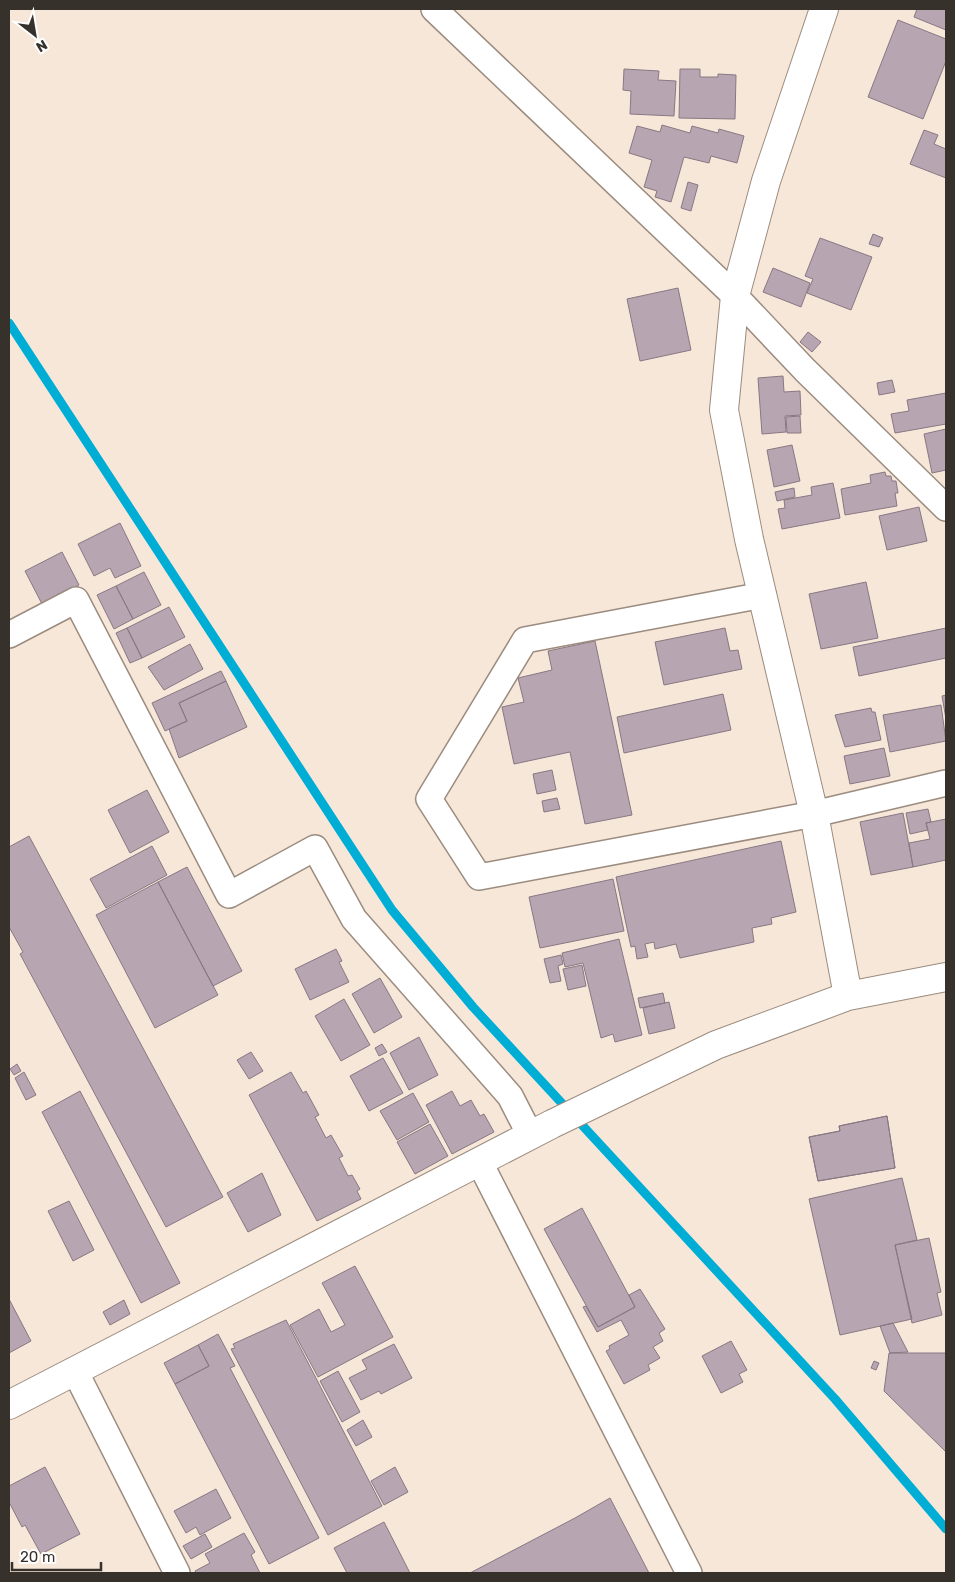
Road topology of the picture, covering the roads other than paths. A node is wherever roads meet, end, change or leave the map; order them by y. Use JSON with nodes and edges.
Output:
{"nodes":[{"id":1,"x":434,"y":9,"type":"edge"},
{"id":2,"x":824,"y":9,"type":"edge"},
{"id":3,"x":735,"y":296,"type":"junction"},
{"id":4,"x":946,"y":508,"type":"edge"},
{"id":5,"x":762,"y":595,"type":"junction"},
{"id":6,"x":9,"y":635,"type":"edge"},
{"id":7,"x":946,"y":783,"type":"edge"},
{"id":8,"x":814,"y":814,"type":"junction"},
{"id":9,"x":946,"y":977,"type":"edge"},
{"id":10,"x":848,"y":996,"type":"junction"},
{"id":11,"x":541,"y":1129,"type":"junction"},
{"id":12,"x":479,"y":1161,"type":"junction"},
{"id":13,"x":75,"y":1371,"type":"junction"},
{"id":14,"x":9,"y":1405,"type":"edge"},
{"id":15,"x":177,"y":1573,"type":"edge"},
{"id":16,"x":689,"y":1573,"type":"edge"}],
"edges":[{"from":1,"to":3,"type":"street"},
{"from":2,"to":3,"type":"street"},
{"from":3,"to":4,"type":"street"},
{"from":3,"to":5,"type":"street"},
{"from":5,"to":8,"type":"street"},
{"from":5,"to":8,"type":"street"},
{"from":6,"to":11,"type":"street"},
{"from":7,"to":8,"type":"street"},
{"from":8,"to":10,"type":"street"},
{"from":9,"to":10,"type":"street"},
{"from":10,"to":11,"type":"street"},
{"from":11,"to":12,"type":"street"},
{"from":12,"to":13,"type":"street"},
{"from":12,"to":16,"type":"street"},
{"from":13,"to":14,"type":"street"},
{"from":13,"to":15,"type":"street"}]}
